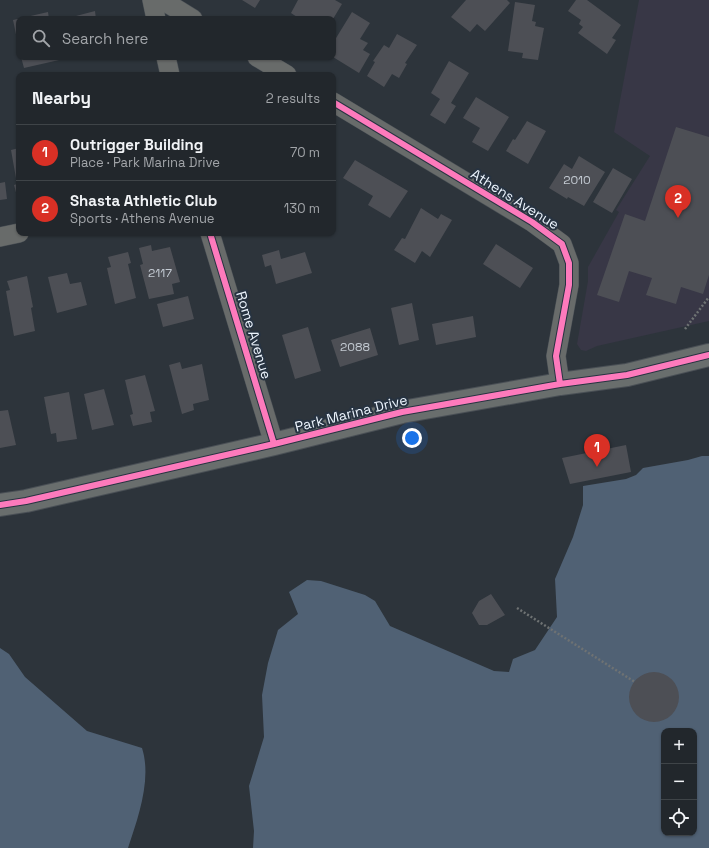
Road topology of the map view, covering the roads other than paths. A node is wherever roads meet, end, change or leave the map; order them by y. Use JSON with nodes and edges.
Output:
{"nodes":[{"id":1,"x":152,"y":0,"type":"edge"},
{"id":2,"x":162,"y":0,"type":"edge"},
{"id":3,"x":155,"y":16,"type":"edge"},
{"id":4,"x":189,"y":16,"type":"edge"},
{"id":5,"x":167,"y":60,"type":"edge"},
{"id":6,"x":262,"y":60,"type":"edge"},
{"id":7,"x":169,"y":72,"type":"edge"},
{"id":8,"x":283,"y":72,"type":"edge"},
{"id":9,"x":336,"y":104,"type":"edge"},
{"id":10,"x":16,"y":234,"type":"edge"},
{"id":11,"x":211,"y":236,"type":"edge"},
{"id":12,"x":0,"y":237,"type":"edge"},
{"id":13,"x":709,"y":355,"type":"edge"},
{"id":14,"x":560,"y":384,"type":"junction"},
{"id":15,"x":274,"y":444,"type":"junction"},
{"id":16,"x":0,"y":505,"type":"edge"}],
"edges":[{"from":1,"to":3,"type":"street"},
{"from":2,"to":4,"type":"street"},
{"from":5,"to":7,"type":"street"},
{"from":6,"to":8,"type":"street"},
{"from":9,"to":14,"type":"street","name":"Athens Avenue"},
{"from":10,"to":12,"type":"street"},
{"from":11,"to":15,"type":"street","name":"Rome Avenue"},
{"from":13,"to":14,"type":"main road","name":"Park Marina Drive"},
{"from":14,"to":15,"type":"main road","name":"Park Marina Drive"},
{"from":15,"to":16,"type":"main road","name":"Park Marina Drive"}]}
